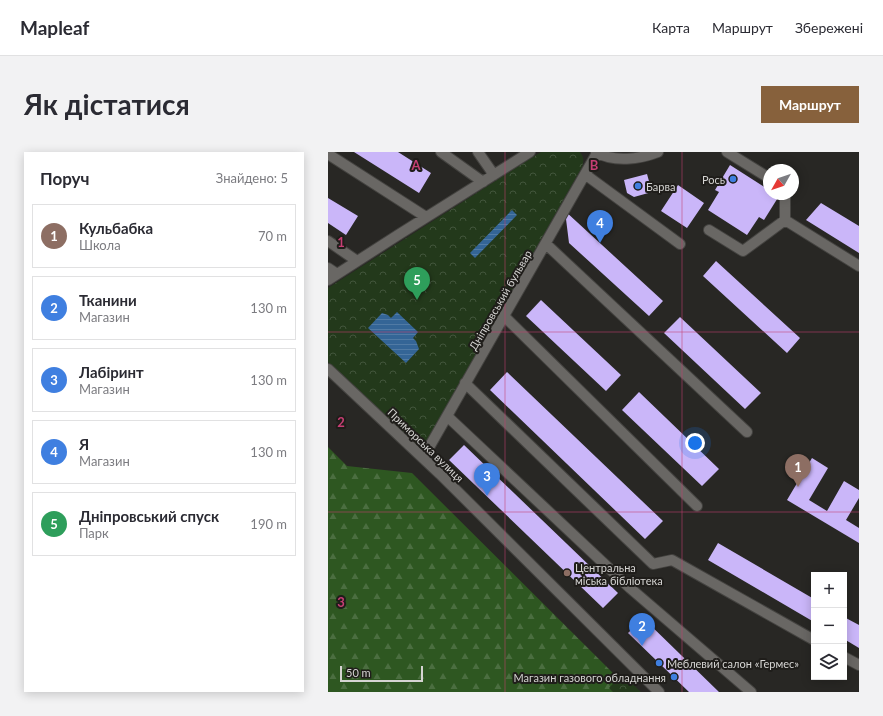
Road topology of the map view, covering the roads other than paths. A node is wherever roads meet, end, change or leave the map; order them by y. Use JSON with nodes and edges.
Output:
{"nodes":[{"id":1,"x":441,"y":152,"type":"edge"},
{"id":2,"x":478,"y":152,"type":"edge"},
{"id":3,"x":530,"y":152,"type":"edge"},
{"id":4,"x":597,"y":152,"type":"edge"},
{"id":5,"x":658,"y":152,"type":"edge"},
{"id":6,"x":726,"y":152,"type":"edge"},
{"id":7,"x":328,"y":154,"type":"edge"},
{"id":8,"x":763,"y":174,"type":"edge"},
{"id":9,"x":586,"y":175,"type":"junction"},
{"id":10,"x":494,"y":176,"type":"junction"},
{"id":11,"x":483,"y":182,"type":"junction"},
{"id":12,"x":785,"y":200,"type":"edge"},
{"id":13,"x":426,"y":217,"type":"junction"},
{"id":14,"x":785,"y":220,"type":"junction"},
{"id":15,"x":708,"y":230,"type":"dead end"},
{"id":16,"x":328,"y":241,"type":"edge"},
{"id":17,"x":546,"y":244,"type":"junction"},
{"id":18,"x":680,"y":244,"type":"dead end"},
{"id":19,"x":357,"y":261,"type":"junction"},
{"id":20,"x":859,"y":266,"type":"edge"},
{"id":21,"x":328,"y":268,"type":"edge"},
{"id":22,"x":332,"y":277,"type":"edge"},
{"id":23,"x":504,"y":316,"type":"junction"},
{"id":24,"x":328,"y":369,"type":"edge"},
{"id":25,"x":465,"y":384,"type":"junction"},
{"id":26,"x":447,"y":416,"type":"junction"},
{"id":27,"x":747,"y":432,"type":"dead end"},
{"id":28,"x":422,"y":458,"type":"junction"},
{"id":29,"x":697,"y":506,"type":"dead end"},
{"id":30,"x":811,"y":638,"type":"edge"},
{"id":31,"x":847,"y":658,"type":"edge"},
{"id":32,"x":859,"y":665,"type":"edge"},
{"id":33,"x":659,"y":692,"type":"edge"},
{"id":34,"x":751,"y":692,"type":"edge"}],
"edges":[{"from":1,"to":11,"type":"street"},
{"from":2,"to":10,"type":"street"},
{"from":3,"to":10,"type":"street"},
{"from":4,"to":5,"type":"street"},
{"from":4,"to":9,"type":"street","name":"Дніпровський бульвар"},
{"from":6,"to":8,"type":"street"},
{"from":7,"to":13,"type":"street"},
{"from":9,"to":17,"type":"street","name":"Дніпровський бульвар"},
{"from":9,"to":18,"type":"street"},
{"from":10,"to":11,"type":"street"},
{"from":11,"to":13,"type":"street"},
{"from":12,"to":14,"type":"street"},
{"from":13,"to":19,"type":"street"},
{"from":14,"to":15,"type":"street"},
{"from":14,"to":20,"type":"street"},
{"from":16,"to":19,"type":"street"},
{"from":17,"to":23,"type":"street","name":"Дніпровський бульвар"},
{"from":17,"to":27,"type":"street"},
{"from":19,"to":22,"type":"street"},
{"from":21,"to":22,"type":"street"},
{"from":23,"to":25,"type":"street","name":"Дніпровський бульвар"},
{"from":23,"to":29,"type":"street"},
{"from":24,"to":28,"type":"street","name":"Приморська вулиця"},
{"from":25,"to":26,"type":"street","name":"Дніпровський бульвар"},
{"from":25,"to":30,"type":"street"},
{"from":26,"to":28,"type":"street","name":"Дніпровський бульвар"},
{"from":26,"to":34,"type":"street"},
{"from":28,"to":33,"type":"street","name":"Приморська вулиця"},
{"from":31,"to":32,"type":"street"}]}
